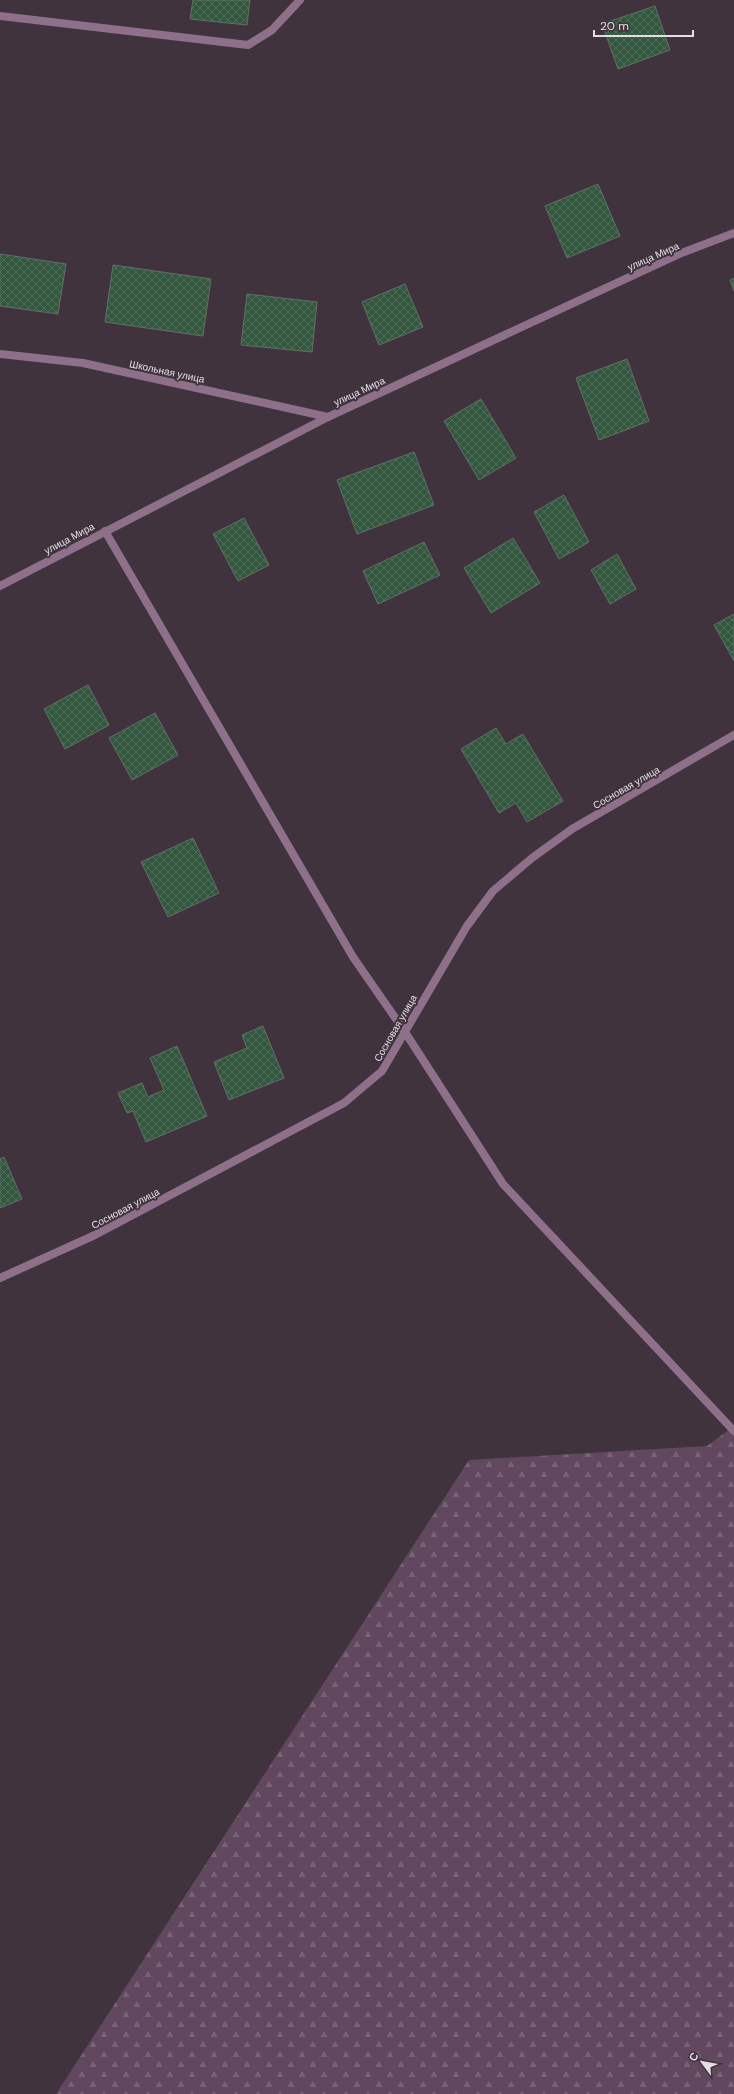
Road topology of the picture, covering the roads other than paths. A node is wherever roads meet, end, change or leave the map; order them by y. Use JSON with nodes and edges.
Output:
{"nodes":[{"id":1,"x":300,"y":0,"type":"edge"},
{"id":2,"x":0,"y":16,"type":"edge"},
{"id":3,"x":734,"y":233,"type":"edge"},
{"id":4,"x":0,"y":354,"type":"edge"},
{"id":5,"x":328,"y":417,"type":"junction"},
{"id":6,"x":105,"y":531,"type":"junction"},
{"id":7,"x":0,"y":586,"type":"edge"},
{"id":8,"x":734,"y":735,"type":"edge"},
{"id":9,"x":404,"y":1032,"type":"junction"},
{"id":10,"x":0,"y":1278,"type":"edge"},
{"id":11,"x":734,"y":1431,"type":"edge"}],
"edges":[{"from":1,"to":2,"type":"street"},
{"from":3,"to":5,"type":"street","name":"улица Мира"},
{"from":4,"to":5,"type":"street","name":"Школьная улица"},
{"from":5,"to":6,"type":"street","name":"улица Мира"},
{"from":6,"to":7,"type":"street","name":"улица Мира"},
{"from":6,"to":9,"type":"street"},
{"from":8,"to":9,"type":"street","name":"Сосновая улица"},
{"from":9,"to":10,"type":"street","name":"Сосновая улица"},
{"from":9,"to":11,"type":"street"}]}
